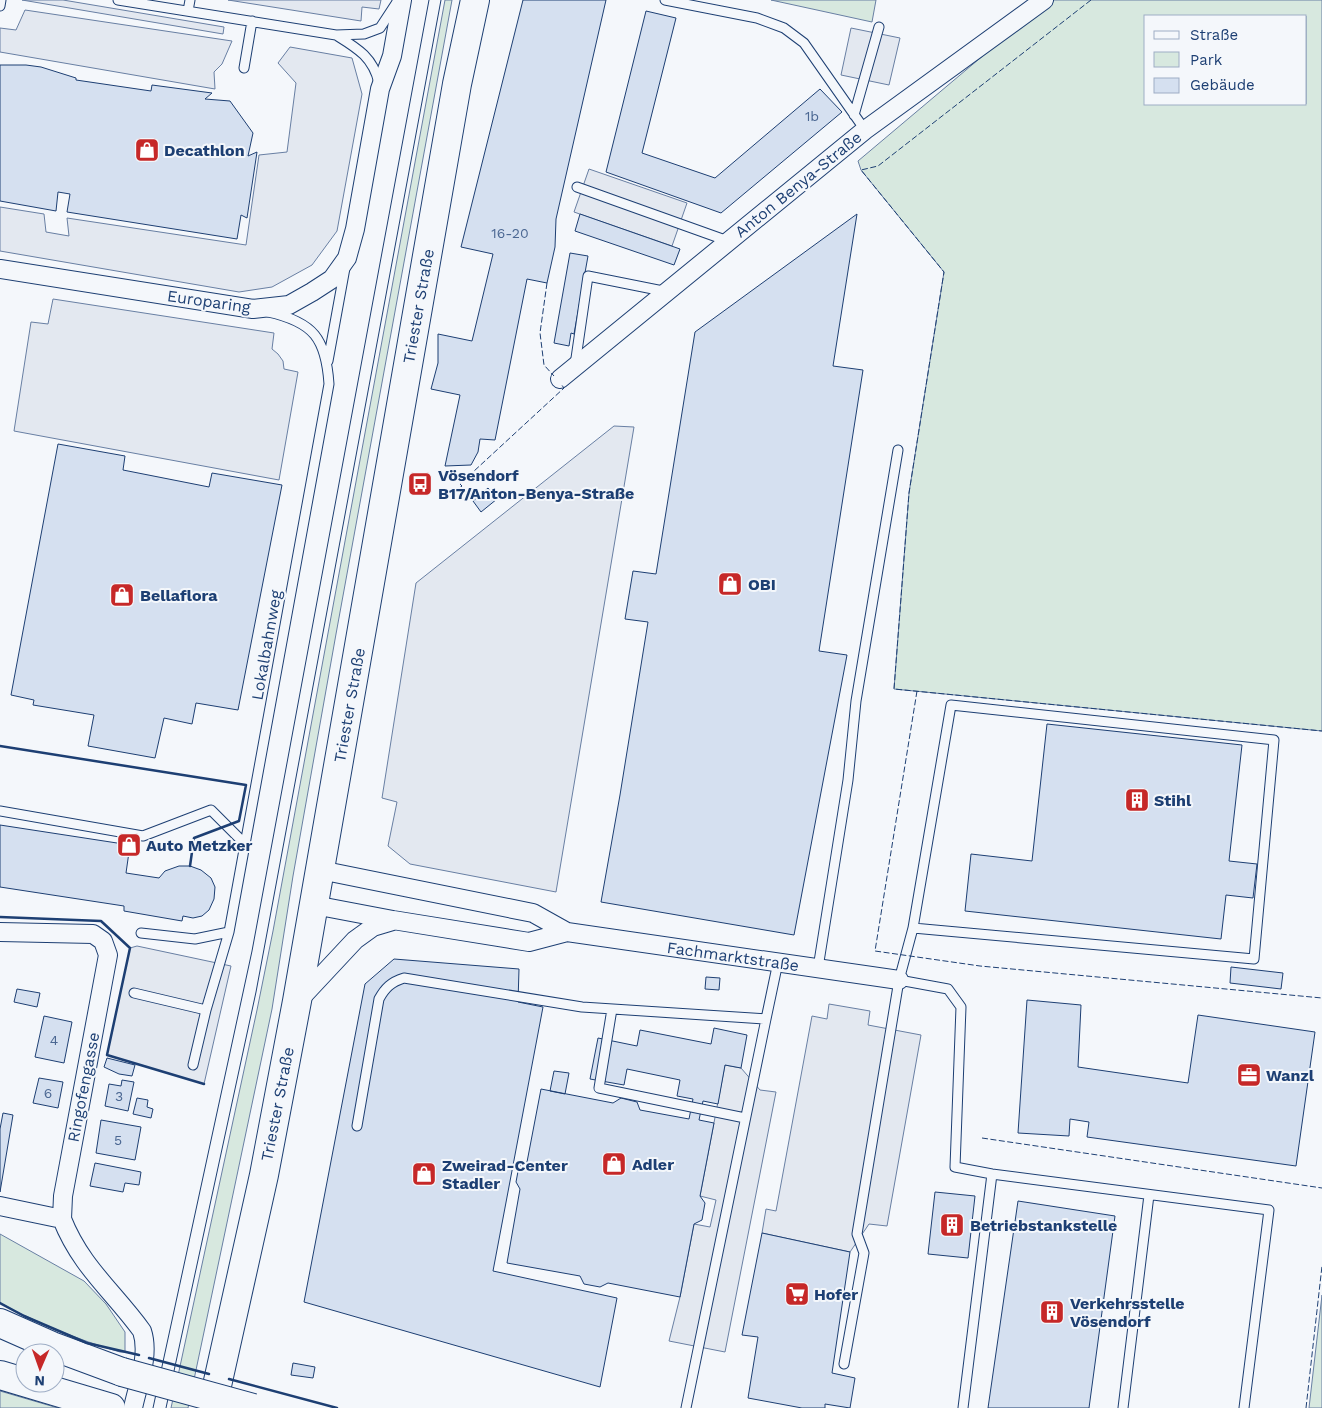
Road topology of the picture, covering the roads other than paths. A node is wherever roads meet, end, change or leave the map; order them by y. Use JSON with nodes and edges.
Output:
{"nodes":[{"id":1,"x":1,"y":0,"type":"edge"},
{"id":2,"x":118,"y":0,"type":"edge"},
{"id":3,"x":190,"y":0,"type":"edge"},
{"id":4,"x":400,"y":0,"type":"edge"},
{"id":5,"x":475,"y":0,"type":"edge"},
{"id":6,"x":665,"y":0,"type":"edge"},
{"id":7,"x":1044,"y":0,"type":"edge"},
{"id":8,"x":0,"y":6,"type":"edge"},
{"id":9,"x":188,"y":11,"type":"junction"},
{"id":10,"x":252,"y":21,"type":"junction"},
{"id":11,"x":879,"y":27,"type":"dead end"},
{"id":12,"x":336,"y":35,"type":"junction"},
{"id":13,"x":244,"y":68,"type":"dead end"},
{"id":14,"x":380,"y":89,"type":"junction"},
{"id":15,"x":854,"y":115,"type":"junction"},
{"id":16,"x":865,"y":130,"type":"junction"},
{"id":17,"x":576,"y":187,"type":"dead end"},
{"id":18,"x":728,"y":241,"type":"junction"},
{"id":19,"x":347,"y":258,"type":"junction"},
{"id":20,"x":0,"y":269,"type":"edge"},
{"id":21,"x":668,"y":292,"type":"junction"},
{"id":22,"x":253,"y":308,"type":"junction"},
{"id":23,"x":328,"y":364,"type":"junction"},
{"id":24,"x":574,"y":367,"type":"junction"},
{"id":25,"x":560,"y":379,"type":"dead end"},
{"id":26,"x":898,"y":450,"type":"dead end"},
{"id":27,"x":0,"y":811,"type":"edge"},
{"id":28,"x":245,"y":844,"type":"junction"},
{"id":29,"x":320,"y":870,"type":"junction"},
{"id":30,"x":314,"y":905,"type":"junction"},
{"id":31,"x":393,"y":920,"type":"junction"},
{"id":32,"x":913,"y":928,"type":"junction"},
{"id":33,"x":0,"y":932,"type":"edge"},
{"id":34,"x":228,"y":932,"type":"junction"},
{"id":35,"x":567,"y":932,"type":"junction"},
{"id":36,"x":140,"y":933,"type":"dead end"},
{"id":37,"x":778,"y":962,"type":"junction"},
{"id":38,"x":818,"y":968,"type":"junction"},
{"id":39,"x":899,"y":980,"type":"junction"},
{"id":40,"x":134,"y":993,"type":"dead end"},
{"id":41,"x":298,"y":1002,"type":"junction"},
{"id":42,"x":612,"y":1009,"type":"junction"},
{"id":43,"x":206,"y":1010,"type":"junction"},
{"id":44,"x":766,"y":1019,"type":"junction"},
{"id":45,"x":193,"y":1064,"type":"dead end"},
{"id":46,"x":745,"y":1118,"type":"junction"},
{"id":47,"x":356,"y":1126,"type":"dead end"},
{"id":48,"x":992,"y":1174,"type":"junction"},
{"id":49,"x":1149,"y":1195,"type":"junction"},
{"id":50,"x":0,"y":1206,"type":"edge"},
{"id":51,"x":62,"y":1219,"type":"junction"},
{"id":52,"x":0,"y":1323,"type":"edge"},
{"id":53,"x":0,"y":1334,"type":"edge"},
{"id":54,"x":20,"y":1343,"type":"edge"},
{"id":55,"x":65,"y":1362,"type":"edge"},
{"id":56,"x":844,"y":1364,"type":"dead end"},
{"id":57,"x":0,"y":1375,"type":"edge"},
{"id":58,"x":122,"y":1377,"type":"junction"},
{"id":59,"x":110,"y":1408,"type":"edge"},
{"id":60,"x":133,"y":1408,"type":"edge"},
{"id":61,"x":212,"y":1408,"type":"edge"},
{"id":62,"x":217,"y":1408,"type":"edge"},
{"id":63,"x":253,"y":1408,"type":"edge"},
{"id":64,"x":686,"y":1408,"type":"edge"},
{"id":65,"x":963,"y":1408,"type":"edge"},
{"id":66,"x":1123,"y":1408,"type":"edge"},
{"id":67,"x":1244,"y":1408,"type":"edge"}],
"edges":[{"from":1,"to":8,"type":"lane"},
{"from":2,"to":9,"type":"lane"},
{"from":3,"to":9,"type":"lane"},
{"from":4,"to":12,"type":"lane"},
{"from":4,"to":14,"type":"street","name":"Europaring"},
{"from":5,"to":29,"type":"main road","name":"Triester Straße"},
{"from":6,"to":15,"type":"lane"},
{"from":7,"to":16,"type":"street","name":"Anton Benya-Straße"},
{"from":9,"to":10,"type":"lane"},
{"from":10,"to":12,"type":"lane"},
{"from":10,"to":13,"type":"lane"},
{"from":11,"to":15,"type":"lane"},
{"from":12,"to":14,"type":"lane"},
{"from":14,"to":19,"type":"street","name":"Europaring"},
{"from":15,"to":16,"type":"lane"},
{"from":16,"to":18,"type":"street","name":"Anton Benya-Straße"},
{"from":17,"to":18,"type":"lane"},
{"from":18,"to":21,"type":"street","name":"Anton Benya-Straße"},
{"from":19,"to":22,"type":"street","name":"Europaring"},
{"from":19,"to":23,"type":"lane"},
{"from":20,"to":22,"type":"street","name":"Europaring"},
{"from":21,"to":24,"type":"street","name":"Anton Benya-Straße"},
{"from":21,"to":24,"type":"lane"},
{"from":22,"to":23,"type":"lane"},
{"from":23,"to":28,"type":"lane","name":"Lokalbahnweg"},
{"from":24,"to":25,"type":"street","name":"Anton Benya-Straße"},
{"from":26,"to":38,"type":"lane"},
{"from":27,"to":28,"type":"lane"},
{"from":28,"to":34,"type":"lane","name":"Lokalbahnweg"},
{"from":29,"to":30,"type":"main road","name":"Triester Straße"},
{"from":29,"to":35,"type":"street","name":"Fachmarktstraße"},
{"from":30,"to":31,"type":"street","name":"Fachmarktstraße"},
{"from":30,"to":41,"type":"main road","name":"Triester Straße"},
{"from":31,"to":35,"type":"street","name":"Fachmarktstraße"},
{"from":31,"to":41,"type":"street"},
{"from":32,"to":32,"type":"lane"},
{"from":32,"to":39,"type":"lane"},
{"from":33,"to":51,"type":"street","name":"Ringofengasse"},
{"from":34,"to":36,"type":"lane"},
{"from":34,"to":43,"type":"lane","name":"Lokalbahnweg"},
{"from":35,"to":37,"type":"street","name":"Fachmarktstraße"},
{"from":37,"to":38,"type":"street","name":"Fachmarktstraße"},
{"from":37,"to":44,"type":"lane"},
{"from":38,"to":39,"type":"street","name":"Fachmarktstraße"},
{"from":39,"to":48,"type":"lane"},
{"from":39,"to":56,"type":"lane"},
{"from":40,"to":43,"type":"lane"},
{"from":41,"to":61,"type":"main road","name":"Triester Straße"},
{"from":42,"to":44,"type":"lane"},
{"from":42,"to":46,"type":"lane"},
{"from":42,"to":47,"type":"lane"},
{"from":43,"to":45,"type":"lane","name":"Lokalbahnweg"},
{"from":44,"to":46,"type":"lane"},
{"from":46,"to":64,"type":"lane"},
{"from":48,"to":49,"type":"lane"},
{"from":48,"to":65,"type":"lane"},
{"from":49,"to":66,"type":"lane"},
{"from":49,"to":67,"type":"lane"},
{"from":50,"to":51,"type":"street"},
{"from":51,"to":60,"type":"street"},
{"from":52,"to":58,"type":"main road"},
{"from":53,"to":54,"type":"main road"},
{"from":55,"to":58,"type":"main road"},
{"from":57,"to":59,"type":"main road"},
{"from":58,"to":62,"type":"main road"},
{"from":58,"to":63,"type":"main road","bridge":true}]}
